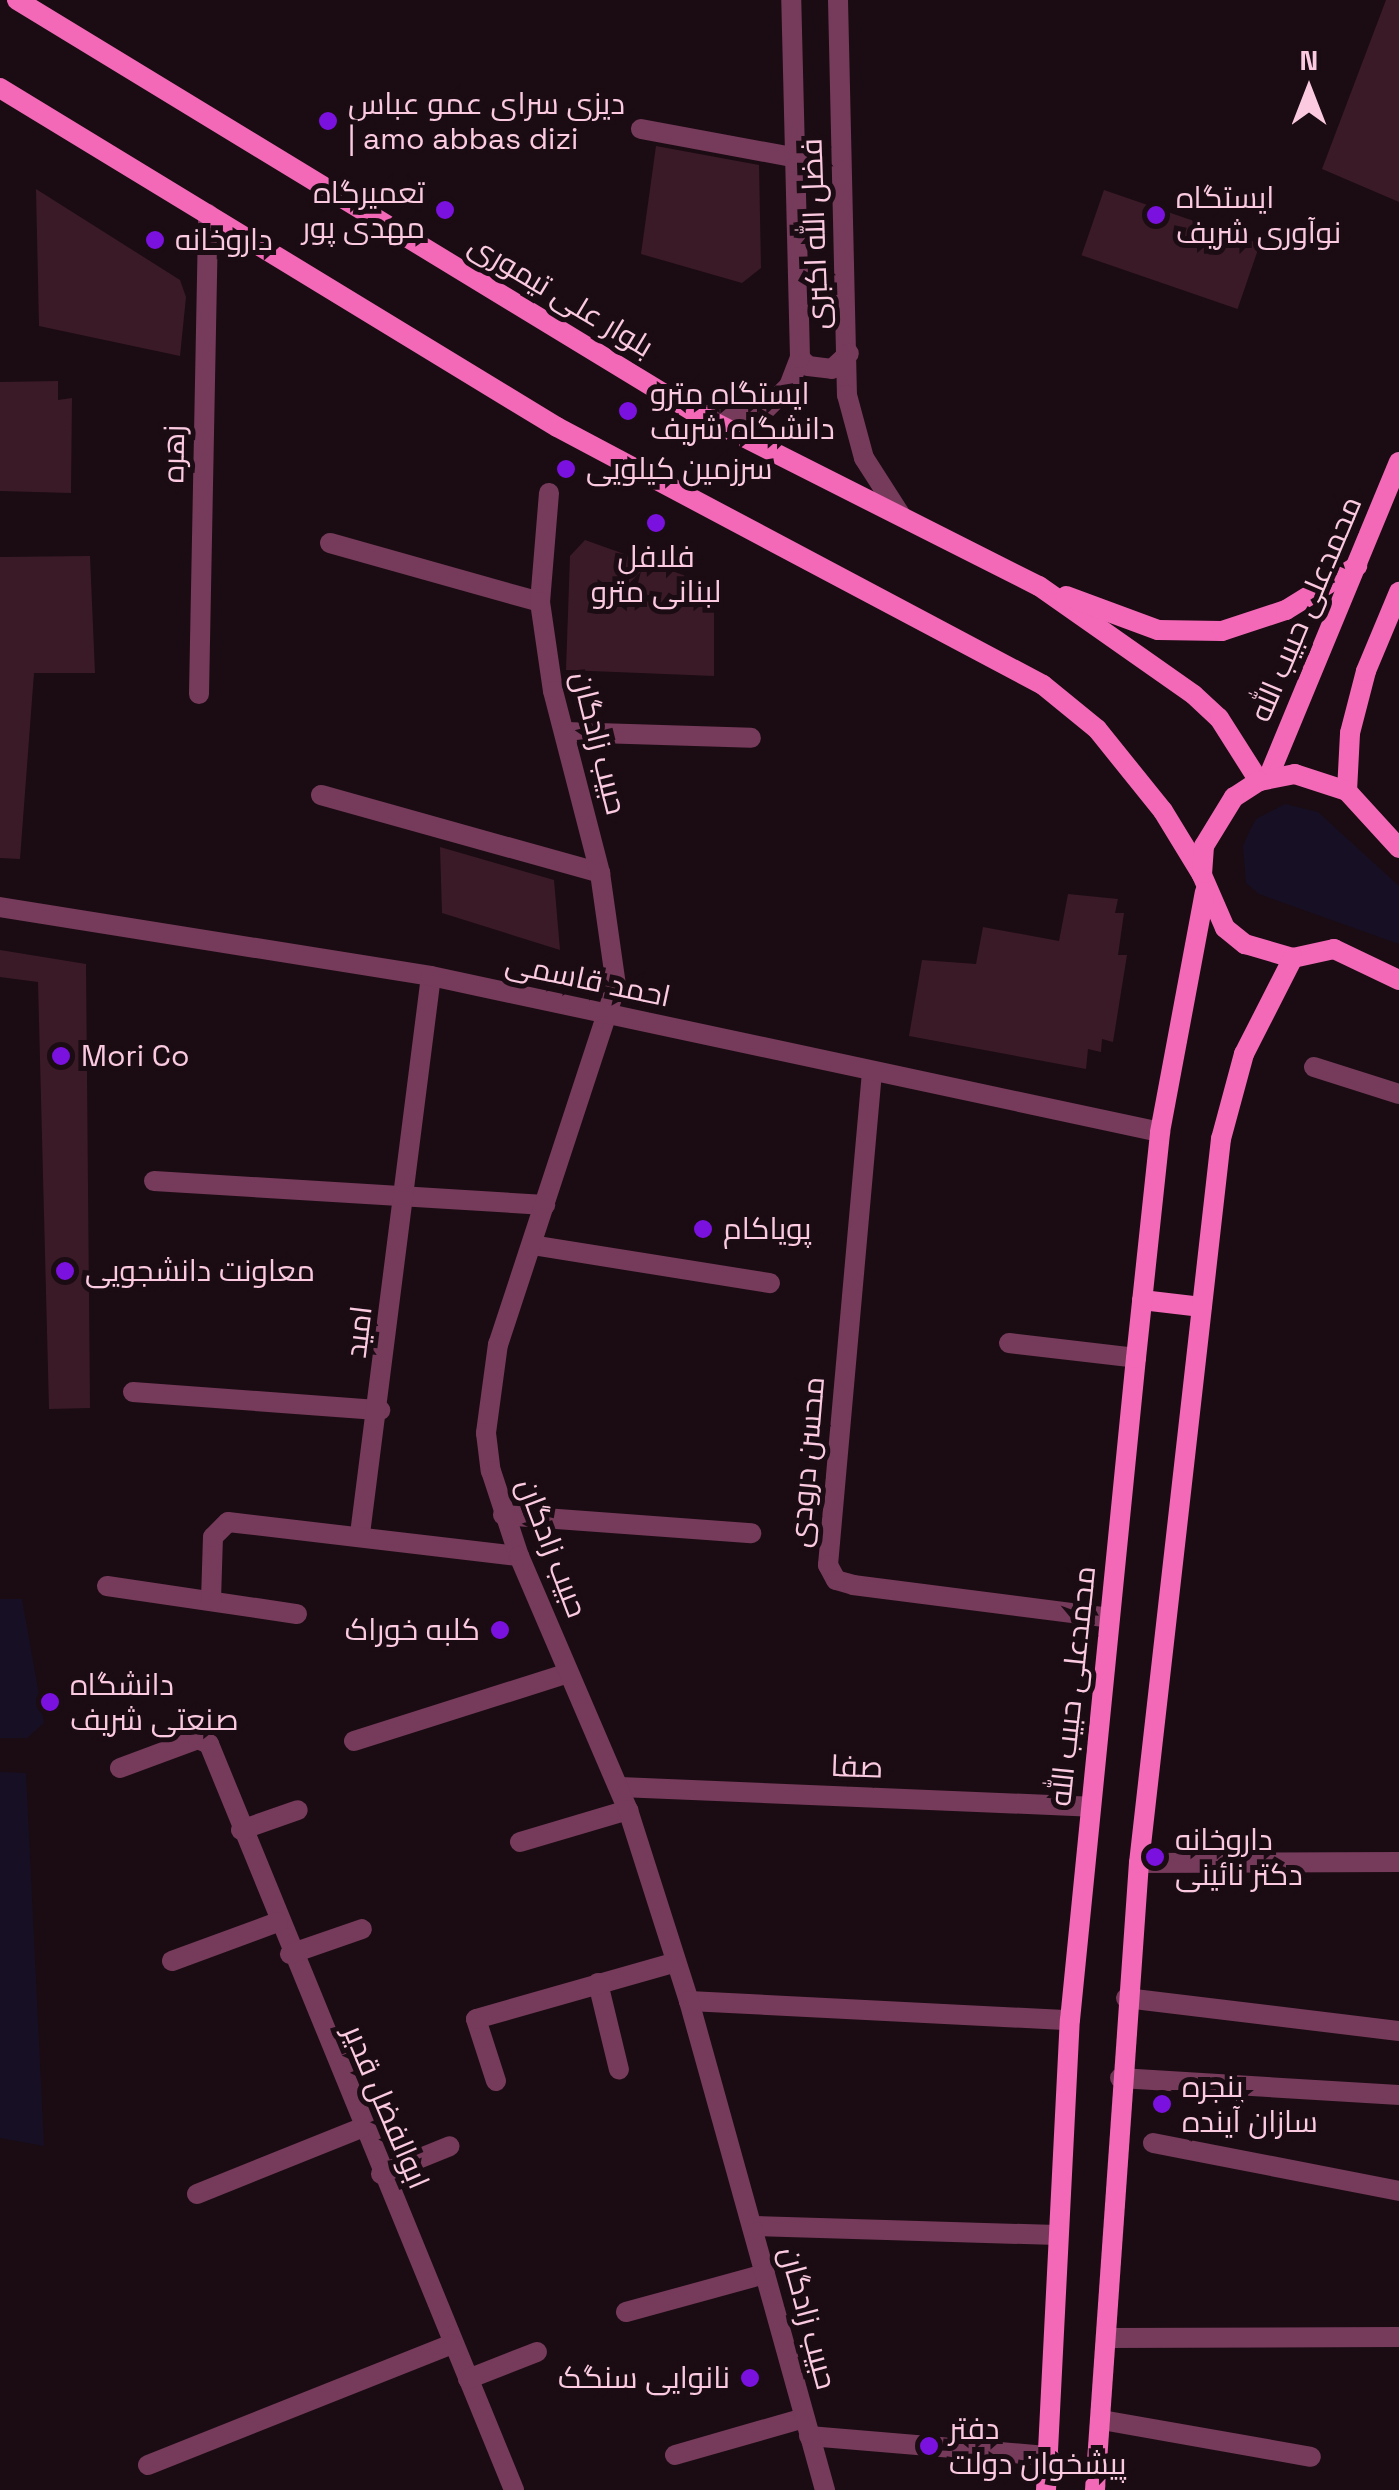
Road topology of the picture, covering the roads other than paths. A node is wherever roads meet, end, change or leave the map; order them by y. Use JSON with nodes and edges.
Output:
{"nodes":[{"id":1,"x":17,"y":0,"type":"edge"},
{"id":2,"x":791,"y":0,"type":"edge"},
{"id":3,"x":838,"y":0,"type":"edge"},
{"id":4,"x":0,"y":88,"type":"edge"},
{"id":5,"x":641,"y":129,"type":"dead end"},
{"id":6,"x":798,"y":158,"type":"junction"},
{"id":7,"x":208,"y":214,"type":"junction"},
{"id":8,"x":849,"y":353,"type":"junction"},
{"id":9,"x":800,"y":358,"type":"junction"},
{"id":10,"x":694,"y":412,"type":"junction"},
{"id":11,"x":1399,"y":462,"type":"edge"},
{"id":12,"x":549,"y":493,"type":"dead end"},
{"id":13,"x":900,"y":514,"type":"junction"},
{"id":14,"x":330,"y":543,"type":"dead end"},
{"id":15,"x":1356,"y":566,"type":"junction"},
{"id":16,"x":1039,"y":586,"type":"junction"},
{"id":17,"x":1399,"y":592,"type":"edge"},
{"id":18,"x":540,"y":602,"type":"junction"},
{"id":19,"x":199,"y":694,"type":"dead end"},
{"id":20,"x":564,"y":732,"type":"junction"},
{"id":21,"x":751,"y":738,"type":"dead end"},
{"id":22,"x":1263,"y":780,"type":"junction"},
{"id":23,"x":1347,"y":791,"type":"junction"},
{"id":24,"x":321,"y":796,"type":"dead end"},
{"id":25,"x":1399,"y":848,"type":"edge"},
{"id":26,"x":600,"y":873,"type":"junction"},
{"id":27,"x":1203,"y":883,"type":"junction"},
{"id":28,"x":0,"y":907,"type":"edge"},
{"id":29,"x":1293,"y":958,"type":"junction"},
{"id":30,"x":431,"y":976,"type":"junction"},
{"id":31,"x":1399,"y":980,"type":"edge"},
{"id":32,"x":611,"y":1016,"type":"junction"},
{"id":33,"x":1314,"y":1067,"type":"dead end"},
{"id":34,"x":872,"y":1072,"type":"junction"},
{"id":35,"x":1399,"y":1094,"type":"edge"},
{"id":36,"x":1160,"y":1132,"type":"junction"},
{"id":37,"x":154,"y":1181,"type":"dead end"},
{"id":38,"x":406,"y":1194,"type":"junction"},
{"id":39,"x":545,"y":1205,"type":"junction"},
{"id":40,"x":532,"y":1246,"type":"junction"},
{"id":41,"x":770,"y":1282,"type":"dead end"},
{"id":42,"x":1142,"y":1300,"type":"junction"},
{"id":43,"x":1202,"y":1308,"type":"junction"},
{"id":44,"x":1009,"y":1344,"type":"dead end"},
{"id":45,"x":1136,"y":1358,"type":"junction"},
{"id":46,"x":133,"y":1392,"type":"dead end"},
{"id":47,"x":380,"y":1410,"type":"junction"},
{"id":48,"x":503,"y":1515,"type":"junction"},
{"id":49,"x":751,"y":1533,"type":"dead end"},
{"id":50,"x":360,"y":1534,"type":"junction"},
{"id":51,"x":518,"y":1556,"type":"junction"},
{"id":52,"x":107,"y":1586,"type":"dead end"},
{"id":53,"x":211,"y":1600,"type":"junction"},
{"id":54,"x":297,"y":1614,"type":"dead end"},
{"id":55,"x":1110,"y":1618,"type":"junction"},
{"id":56,"x":569,"y":1673,"type":"junction"},
{"id":57,"x":354,"y":1741,"type":"dead end"},
{"id":58,"x":120,"y":1768,"type":"dead end"},
{"id":59,"x":620,"y":1788,"type":"junction"},
{"id":60,"x":1091,"y":1808,"type":"junction"},
{"id":61,"x":298,"y":1810,"type":"dead end"},
{"id":62,"x":628,"y":1810,"type":"junction"},
{"id":63,"x":241,"y":1830,"type":"junction"},
{"id":64,"x":520,"y":1842,"type":"dead end"},
{"id":65,"x":1399,"y":1862,"type":"edge"},
{"id":66,"x":1138,"y":1863,"type":"junction"},
{"id":67,"x":278,"y":1922,"type":"junction"},
{"id":68,"x":362,"y":1929,"type":"dead end"},
{"id":69,"x":290,"y":1954,"type":"junction"},
{"id":70,"x":172,"y":1961,"type":"dead end"},
{"id":71,"x":676,"y":1962,"type":"junction"},
{"id":72,"x":598,"y":1983,"type":"junction"},
{"id":73,"x":1126,"y":1998,"type":"junction"},
{"id":74,"x":689,"y":2000,"type":"junction"},
{"id":75,"x":1070,"y":2020,"type":"junction"},
{"id":76,"x":1399,"y":2031,"type":"edge"},
{"id":77,"x":619,"y":2070,"type":"dead end"},
{"id":78,"x":1120,"y":2078,"type":"junction"},
{"id":79,"x":496,"y":2081,"type":"dead end"},
{"id":80,"x":1399,"y":2096,"type":"edge"},
{"id":81,"x":361,"y":2128,"type":"junction"},
{"id":82,"x":1153,"y":2144,"type":"dead end"},
{"id":83,"x":450,"y":2146,"type":"dead end"},
{"id":84,"x":381,"y":2174,"type":"junction"},
{"id":85,"x":1399,"y":2191,"type":"edge"},
{"id":86,"x":196,"y":2194,"type":"dead end"},
{"id":87,"x":752,"y":2226,"type":"junction"},
{"id":88,"x":1057,"y":2235,"type":"junction"},
{"id":89,"x":765,"y":2274,"type":"junction"},
{"id":90,"x":626,"y":2312,"type":"dead end"},
{"id":91,"x":1399,"y":2337,"type":"edge"},
{"id":92,"x":1106,"y":2338,"type":"junction"},
{"id":93,"x":452,"y":2344,"type":"junction"},
{"id":94,"x":536,"y":2352,"type":"dead end"},
{"id":95,"x":468,"y":2379,"type":"junction"},
{"id":96,"x":1102,"y":2420,"type":"junction"},
{"id":97,"x":806,"y":2427,"type":"junction"},
{"id":98,"x":675,"y":2454,"type":"dead end"},
{"id":99,"x":1049,"y":2456,"type":"junction"},
{"id":100,"x":1312,"y":2457,"type":"dead end"},
{"id":101,"x":148,"y":2465,"type":"dead end"},
{"id":102,"x":514,"y":2490,"type":"edge"},
{"id":103,"x":825,"y":2490,"type":"edge"},
{"id":104,"x":1046,"y":2490,"type":"edge"},
{"id":105,"x":1094,"y":2490,"type":"edge"}],
"edges":[{"from":1,"to":10,"type":"main road","name":"بلوار علی تیموری"},
{"from":2,"to":6,"type":"street","name":"فضل الله اکبری"},
{"from":3,"to":8,"type":"street","name":"فضل الله اکبری"},
{"from":4,"to":7,"type":"main road"},
{"from":5,"to":6,"type":"street"},
{"from":6,"to":9,"type":"street","name":"فضل الله اکبری"},
{"from":7,"to":19,"type":"street","name":"زهره"},
{"from":7,"to":27,"type":"main road"},
{"from":8,"to":9,"type":"street"},
{"from":8,"to":13,"type":"street","name":"فضل الله اکبری"},
{"from":9,"to":10,"type":"street","name":"فضل الله اکبری"},
{"from":10,"to":13,"type":"main road","name":"بلوار علی تیموری"},
{"from":11,"to":15,"type":"main road","name":"محمدعلی حبیب الله"},
{"from":12,"to":18,"type":"street","name":"حبیب زادگان"},
{"from":13,"to":16,"type":"main road","name":"بلوار علی تیموری"},
{"from":14,"to":18,"type":"street"},
{"from":15,"to":16,"type":"main road"},
{"from":15,"to":22,"type":"main road","name":"محمدعلی حبیب الله"},
{"from":16,"to":22,"type":"main road","name":"بلوار علی تیموری"},
{"from":17,"to":23,"type":"main road"},
{"from":18,"to":20,"type":"street","name":"حبیب زادگان"},
{"from":20,"to":21,"type":"street"},
{"from":20,"to":26,"type":"street","name":"حبیب زادگان"},
{"from":22,"to":23,"type":"main road"},
{"from":22,"to":27,"type":"main road","name":"محمدعلی حبیب الله"},
{"from":23,"to":25,"type":"main road"},
{"from":24,"to":26,"type":"street"},
{"from":26,"to":32,"type":"street","name":"حبیب زادگان"},
{"from":27,"to":29,"type":"main road"},
{"from":27,"to":36,"type":"main road","name":"محمدعلی حبیب الله"},
{"from":28,"to":30,"type":"street","name":"احمد قاسمی"},
{"from":29,"to":31,"type":"main road"},
{"from":29,"to":43,"type":"main road"},
{"from":30,"to":32,"type":"street","name":"احمد قاسمی"},
{"from":30,"to":38,"type":"street","name":"امید"},
{"from":32,"to":34,"type":"street","name":"احمد قاسمی"},
{"from":32,"to":39,"type":"street","name":"حبیب زادگان"},
{"from":33,"to":35,"type":"street"},
{"from":34,"to":36,"type":"street","name":"احمد قاسمی"},
{"from":34,"to":55,"type":"street","name":"محسن درودی"},
{"from":36,"to":42,"type":"main road","name":"محمدعلی حبیب الله"},
{"from":37,"to":38,"type":"street"},
{"from":38,"to":39,"type":"street"},
{"from":38,"to":47,"type":"street","name":"امید"},
{"from":39,"to":40,"type":"street","name":"حبیب زادگان"},
{"from":40,"to":41,"type":"street"},
{"from":40,"to":48,"type":"street","name":"حبیب زادگان"},
{"from":42,"to":43,"type":"main road"},
{"from":42,"to":45,"type":"main road","name":"محمدعلی حبیب الله"},
{"from":43,"to":66,"type":"main road"},
{"from":44,"to":45,"type":"street"},
{"from":45,"to":55,"type":"main road","name":"محمدعلی حبیب الله"},
{"from":46,"to":47,"type":"street"},
{"from":47,"to":50,"type":"street","name":"امید"},
{"from":48,"to":49,"type":"street"},
{"from":48,"to":51,"type":"street","name":"حبیب زادگان"},
{"from":50,"to":51,"type":"street"},
{"from":50,"to":53,"type":"street"},
{"from":51,"to":56,"type":"street","name":"حبیب زادگان"},
{"from":52,"to":53,"type":"street"},
{"from":53,"to":54,"type":"street"},
{"from":55,"to":60,"type":"main road","name":"محمدعلی حبیب الله"},
{"from":56,"to":57,"type":"street"},
{"from":56,"to":59,"type":"street","name":"حبیب زادگان"},
{"from":58,"to":63,"type":"street","name":"ابوالفضل قدیر"},
{"from":59,"to":60,"type":"street","name":"صفا"},
{"from":59,"to":62,"type":"street","name":"حبیب زادگان"},
{"from":60,"to":75,"type":"main road","name":"محمدعلی حبیب الله"},
{"from":61,"to":63,"type":"street"},
{"from":62,"to":64,"type":"street"},
{"from":62,"to":71,"type":"street","name":"حبیب زادگان"},
{"from":63,"to":67,"type":"street","name":"ابوالفضل قدیر"},
{"from":65,"to":66,"type":"street"},
{"from":66,"to":73,"type":"main road"},
{"from":67,"to":69,"type":"street","name":"ابوالفضل قدیر"},
{"from":67,"to":70,"type":"street"},
{"from":68,"to":69,"type":"street"},
{"from":69,"to":81,"type":"street","name":"ابوالفضل قدیر"},
{"from":71,"to":72,"type":"street"},
{"from":71,"to":74,"type":"street","name":"حبیب زادگان"},
{"from":72,"to":77,"type":"street"},
{"from":72,"to":79,"type":"street"},
{"from":73,"to":76,"type":"street"},
{"from":73,"to":78,"type":"main road"},
{"from":74,"to":75,"type":"street"},
{"from":74,"to":87,"type":"street","name":"حبیب زادگان"},
{"from":75,"to":88,"type":"main road","name":"محمدعلی حبیب الله"},
{"from":78,"to":80,"type":"street"},
{"from":78,"to":92,"type":"main road"},
{"from":81,"to":84,"type":"street","name":"ابوالفضل قدیر"},
{"from":81,"to":86,"type":"street"},
{"from":82,"to":85,"type":"street"},
{"from":83,"to":84,"type":"street"},
{"from":84,"to":93,"type":"street","name":"ابوالفضل قدیر"},
{"from":87,"to":88,"type":"street"},
{"from":87,"to":89,"type":"street","name":"حبیب زادگان"},
{"from":88,"to":99,"type":"main road","name":"محمدعلی حبیب الله"},
{"from":89,"to":90,"type":"street"},
{"from":89,"to":97,"type":"street","name":"حبیب زادگان"},
{"from":91,"to":92,"type":"street"},
{"from":92,"to":96,"type":"main road"},
{"from":93,"to":95,"type":"street","name":"ابوالفضل قدیر"},
{"from":93,"to":101,"type":"street"},
{"from":94,"to":95,"type":"street"},
{"from":95,"to":102,"type":"street","name":"ابوالفضل قدیر"},
{"from":96,"to":100,"type":"street"},
{"from":96,"to":105,"type":"main road"},
{"from":97,"to":98,"type":"street"},
{"from":97,"to":99,"type":"street"},
{"from":97,"to":103,"type":"street","name":"حبیب زادگان"},
{"from":99,"to":104,"type":"main road","name":"محمدعلی حبیب الله"}]}
